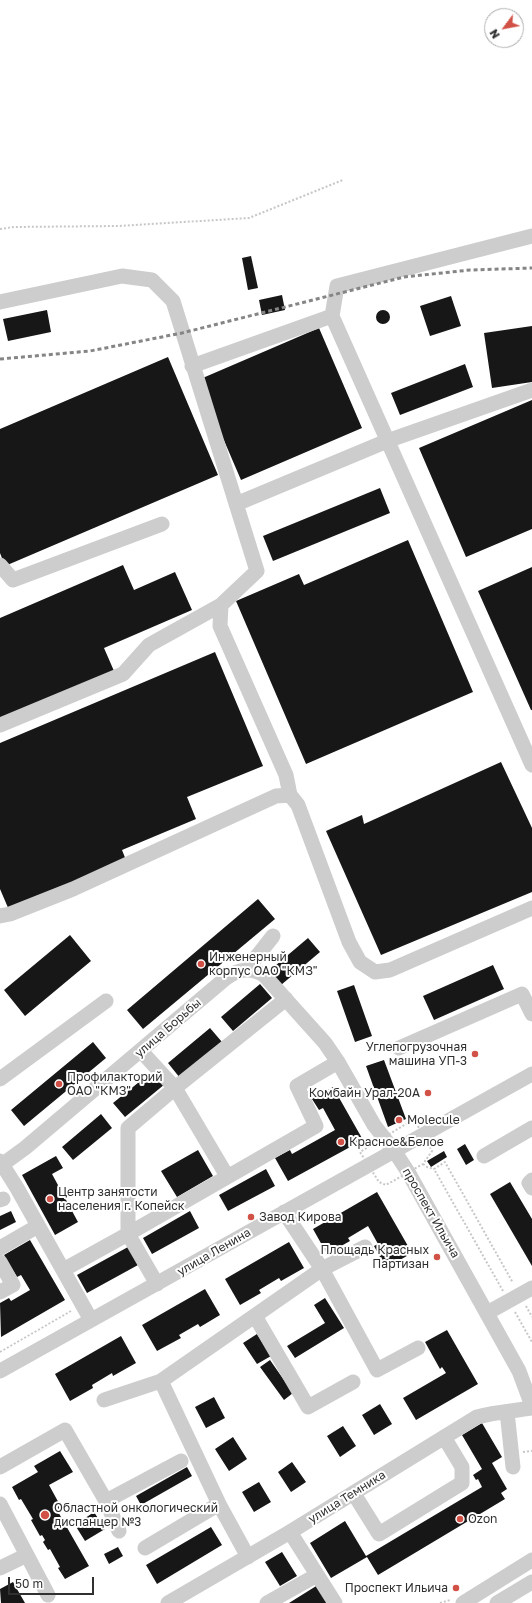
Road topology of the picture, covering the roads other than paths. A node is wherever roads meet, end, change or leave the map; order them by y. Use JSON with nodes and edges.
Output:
{"nodes":[{"id":1,"x":532,"y":236,"type":"edge"},
{"id":2,"x":0,"y":302,"type":"edge"},
{"id":3,"x":332,"y":316,"type":"junction"},
{"id":4,"x":192,"y":366,"type":"junction"},
{"id":5,"x":532,"y":390,"type":"edge"},
{"id":6,"x":387,"y":441,"type":"junction"},
{"id":7,"x":236,"y":504,"type":"junction"},
{"id":8,"x":162,"y":524,"type":"dead end"},
{"id":9,"x":0,"y":565,"type":"edge"},
{"id":10,"x":221,"y":605,"type":"junction"},
{"id":11,"x":0,"y":725,"type":"edge"},
{"id":12,"x":532,"y":765,"type":"edge"},
{"id":13,"x":290,"y":795,"type":"junction"},
{"id":14,"x":532,"y":908,"type":"edge"},
{"id":15,"x":0,"y":916,"type":"edge"},
{"id":16,"x":273,"y":936,"type":"dead end"},
{"id":17,"x":247,"y":969,"type":"junction"},
{"id":18,"x":286,"y":1000,"type":"junction"},
{"id":19,"x":106,"y":1001,"type":"dead end"},
{"id":20,"x":532,"y":1014,"type":"edge"},
{"id":21,"x":399,"y":1048,"type":"dead end"},
{"id":22,"x":140,"y":1051,"type":"junction"},
{"id":23,"x":338,"y":1062,"type":"junction"},
{"id":24,"x":532,"y":1074,"type":"edge"},
{"id":25,"x":0,"y":1079,"type":"edge"},
{"id":26,"x":175,"y":1088,"type":"junction"},
{"id":27,"x":532,"y":1128,"type":"edge"},
{"id":28,"x":395,"y":1152,"type":"junction"},
{"id":29,"x":484,"y":1156,"type":"dead end"},
{"id":30,"x":1,"y":1162,"type":"edge"},
{"id":31,"x":227,"y":1176,"type":"junction"},
{"id":32,"x":532,"y":1180,"type":"edge"},
{"id":33,"x":532,"y":1188,"type":"edge"},
{"id":34,"x":284,"y":1212,"type":"junction"},
{"id":35,"x":38,"y":1226,"type":"junction"},
{"id":36,"x":128,"y":1234,"type":"junction"},
{"id":37,"x":365,"y":1247,"type":"dead end"},
{"id":38,"x":0,"y":1248,"type":"edge"},
{"id":39,"x":0,"y":1262,"type":"edge"},
{"id":40,"x":322,"y":1269,"type":"junction"},
{"id":41,"x":63,"y":1270,"type":"junction"},
{"id":42,"x":157,"y":1284,"type":"junction"},
{"id":43,"x":0,"y":1292,"type":"edge"},
{"id":44,"x":520,"y":1295,"type":"edge"},
{"id":45,"x":488,"y":1313,"type":"junction"},
{"id":46,"x":255,"y":1316,"type":"junction"},
{"id":47,"x":91,"y":1320,"type":"junction"},
{"id":48,"x":418,"y":1348,"type":"dead end"},
{"id":49,"x":0,"y":1371,"type":"edge"},
{"id":50,"x":161,"y":1381,"type":"junction"},
{"id":51,"x":353,"y":1382,"type":"dead end"},
{"id":52,"x":104,"y":1400,"type":"dead end"},
{"id":53,"x":532,"y":1407,"type":"edge"},
{"id":54,"x":507,"y":1412,"type":"junction"},
{"id":55,"x":444,"y":1437,"type":"junction"},
{"id":56,"x":181,"y":1461,"type":"dead end"},
{"id":57,"x":513,"y":1466,"type":"dead end"},
{"id":58,"x":0,"y":1467,"type":"edge"},
{"id":59,"x":354,"y":1494,"type":"junction"},
{"id":60,"x":106,"y":1501,"type":"junction"},
{"id":61,"x":0,"y":1504,"type":"edge"},
{"id":62,"x":219,"y":1504,"type":"junction"},
{"id":63,"x":119,"y":1531,"type":"dead end"},
{"id":64,"x":290,"y":1532,"type":"junction"},
{"id":65,"x":145,"y":1548,"type":"dead end"},
{"id":66,"x":27,"y":1555,"type":"junction"},
{"id":67,"x":248,"y":1557,"type":"junction"},
{"id":68,"x":532,"y":1560,"type":"edge"},
{"id":69,"x":0,"y":1568,"type":"edge"},
{"id":70,"x":317,"y":1575,"type":"junction"},
{"id":71,"x":532,"y":1582,"type":"edge"},
{"id":72,"x":48,"y":1595,"type":"dead end"},
{"id":73,"x":168,"y":1603,"type":"edge"},
{"id":74,"x":267,"y":1603,"type":"edge"},
{"id":75,"x":335,"y":1603,"type":"edge"},
{"id":76,"x":462,"y":1603,"type":"edge"},
{"id":77,"x":497,"y":1603,"type":"edge"}],
"edges":[{"from":1,"to":3,"type":"street"},
{"from":2,"to":4,"type":"street"},
{"from":3,"to":4,"type":"street"},
{"from":3,"to":6,"type":"street"},
{"from":4,"to":7,"type":"street"},
{"from":5,"to":6,"type":"street"},
{"from":6,"to":7,"type":"street"},
{"from":6,"to":12,"type":"street"},
{"from":7,"to":10,"type":"street"},
{"from":8,"to":9,"type":"street"},
{"from":10,"to":11,"type":"street"},
{"from":10,"to":13,"type":"street"},
{"from":13,"to":14,"type":"street"},
{"from":13,"to":15,"type":"street"},
{"from":16,"to":17,"type":"street"},
{"from":17,"to":18,"type":"street","name":"проспект Ильича"},
{"from":17,"to":22,"type":"street","name":"улица Борьбы"},
{"from":18,"to":23,"type":"street","name":"проспект Ильича"},
{"from":18,"to":26,"type":"street"},
{"from":19,"to":25,"type":"street"},
{"from":20,"to":21,"type":"street"},
{"from":22,"to":26,"type":"street"},
{"from":22,"to":30,"type":"street","name":"улица Борьбы"},
{"from":23,"to":28,"type":"street","name":"проспект Ильича"},
{"from":23,"to":31,"type":"street"},
{"from":24,"to":28,"type":"street","name":"улица Ленина"},
{"from":26,"to":31,"type":"street"},
{"from":26,"to":36,"type":"street"},
{"from":27,"to":29,"type":"street"},
{"from":28,"to":34,"type":"street","name":"улица Ленина"},
{"from":28,"to":45,"type":"street","name":"проспект Ильича"},
{"from":30,"to":35,"type":"street"},
{"from":31,"to":36,"type":"street"},
{"from":32,"to":33,"type":"street"},
{"from":34,"to":40,"type":"street"},
{"from":34,"to":42,"type":"street","name":"улица Ленина"},
{"from":35,"to":38,"type":"street"},
{"from":35,"to":41,"type":"street"},
{"from":36,"to":41,"type":"street"},
{"from":36,"to":42,"type":"street"},
{"from":37,"to":40,"type":"street"},
{"from":39,"to":43,"type":"street"},
{"from":40,"to":46,"type":"street"},
{"from":40,"to":48,"type":"street"},
{"from":41,"to":47,"type":"street"},
{"from":42,"to":47,"type":"street","name":"улица Ленина"},
{"from":44,"to":45,"type":"street"},
{"from":45,"to":53,"type":"street","name":"проспект Ильича"},
{"from":46,"to":50,"type":"street"},
{"from":46,"to":51,"type":"street"},
{"from":47,"to":49,"type":"street","name":"улица Ленина"},
{"from":50,"to":52,"type":"street"},
{"from":50,"to":62,"type":"street"},
{"from":53,"to":54,"type":"street","name":"улица Темника"},
{"from":54,"to":55,"type":"street","name":"улица Темника"},
{"from":54,"to":57,"type":"street"},
{"from":55,"to":59,"type":"street","name":"улица Темника"},
{"from":55,"to":59,"type":"street"},
{"from":56,"to":60,"type":"street"},
{"from":58,"to":60,"type":"street"},
{"from":59,"to":64,"type":"street","name":"улица Темника"},
{"from":60,"to":63,"type":"street"},
{"from":61,"to":66,"type":"street"},
{"from":62,"to":65,"type":"street"},
{"from":62,"to":67,"type":"street"},
{"from":64,"to":67,"type":"street","name":"улица Темника"},
{"from":64,"to":70,"type":"street"},
{"from":66,"to":69,"type":"street"},
{"from":66,"to":72,"type":"street"},
{"from":67,"to":73,"type":"street","name":"улица Темника"},
{"from":68,"to":76,"type":"street"},
{"from":70,"to":74,"type":"street"},
{"from":70,"to":75,"type":"street"},
{"from":71,"to":77,"type":"street"}]}
